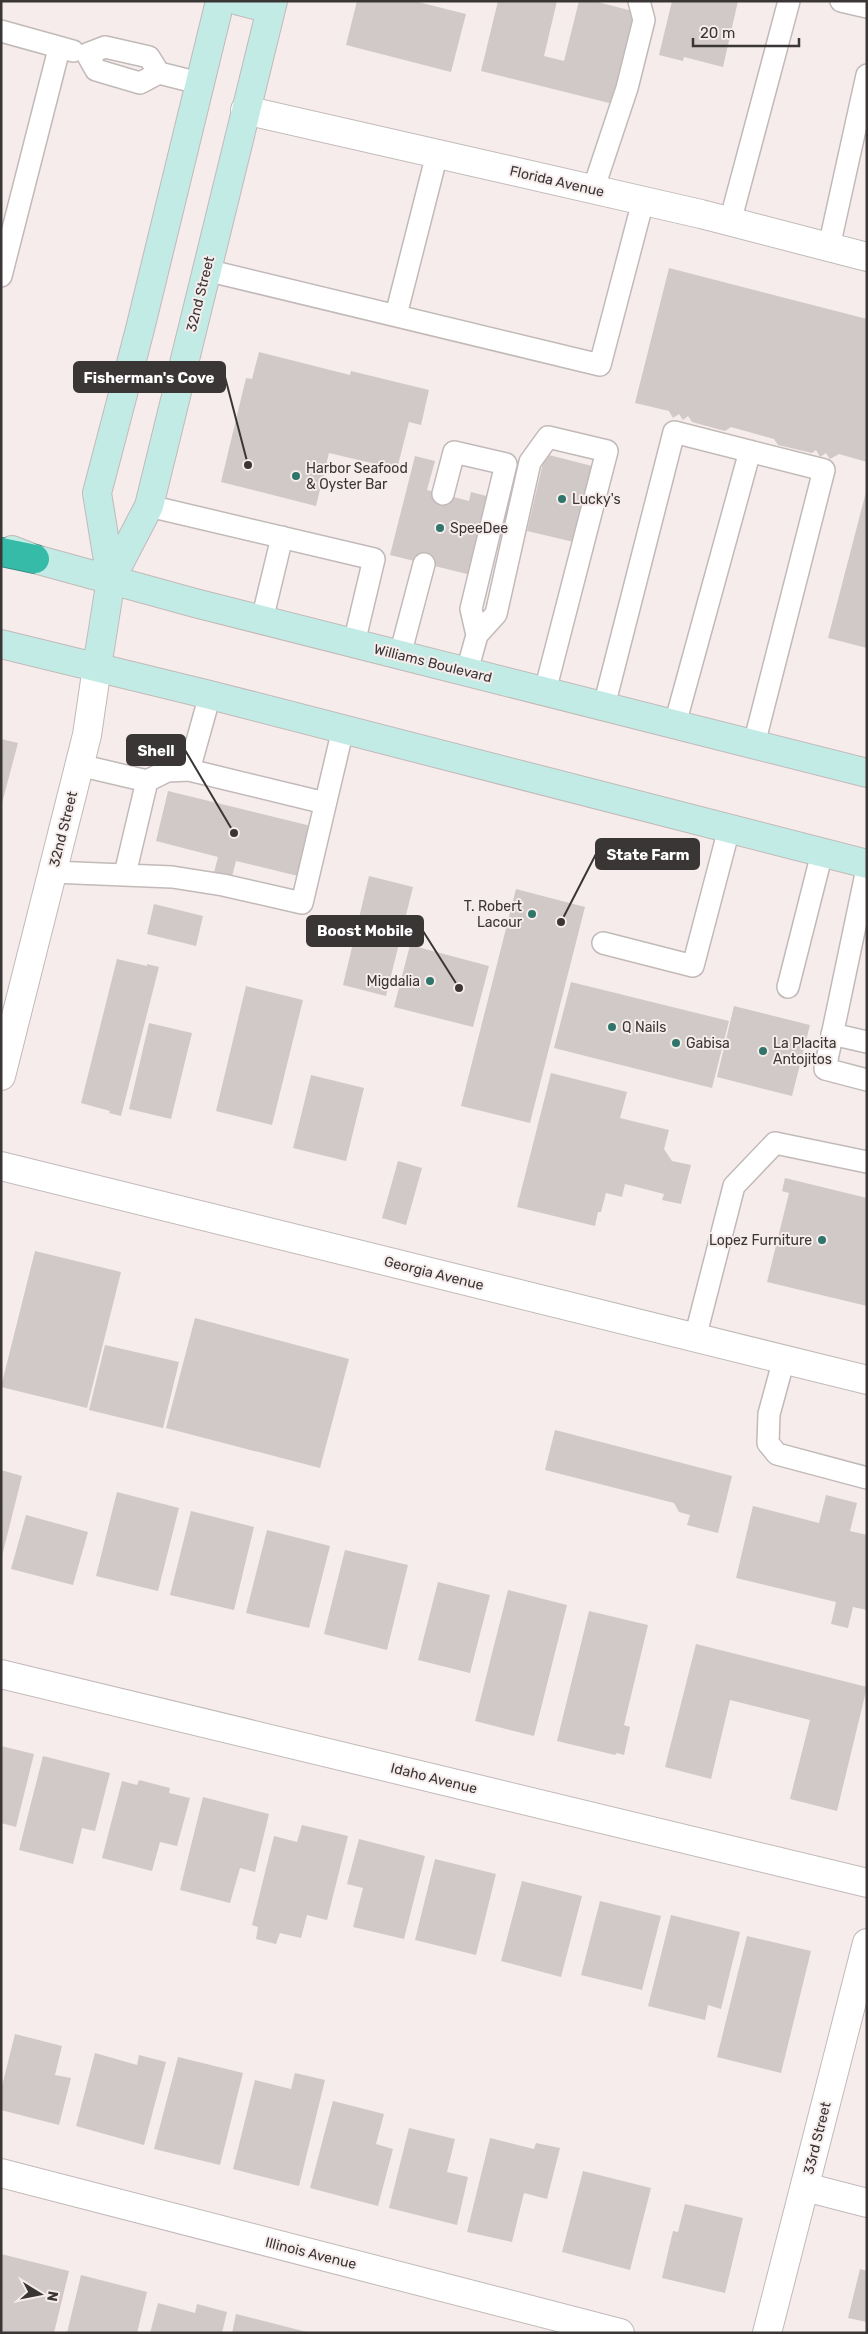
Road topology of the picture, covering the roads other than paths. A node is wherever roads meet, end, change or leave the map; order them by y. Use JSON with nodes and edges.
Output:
{"nodes":[{"id":1,"x":220,"y":1,"type":"edge"},
{"id":2,"x":239,"y":1,"type":"edge"},
{"id":3,"x":639,"y":1,"type":"edge"},
{"id":4,"x":789,"y":1,"type":"edge"},
{"id":5,"x":841,"y":1,"type":"edge"},
{"id":6,"x":272,"y":5,"type":"edge"},
{"id":7,"x":867,"y":7,"type":"edge"},
{"id":8,"x":1,"y":31,"type":"edge"},
{"id":9,"x":59,"y":49,"type":"junction"},
{"id":10,"x":867,"y":76,"type":"edge"},
{"id":11,"x":199,"y":83,"type":"junction"},
{"id":12,"x":245,"y":110,"type":"junction"},
{"id":13,"x":437,"y":154,"type":"junction"},
{"id":14,"x":593,"y":190,"type":"junction"},
{"id":15,"x":643,"y":201,"type":"junction"},
{"id":16,"x":730,"y":222,"type":"junction"},
{"id":17,"x":829,"y":247,"type":"junction"},
{"id":18,"x":867,"y":257,"type":"edge"},
{"id":19,"x":206,"y":270,"type":"junction"},
{"id":20,"x":1,"y":276,"type":"edge"},
{"id":21,"x":396,"y":315,"type":"junction"},
{"id":22,"x":750,"y":451,"type":"junction"},
{"id":23,"x":442,"y":494,"type":"dead end"},
{"id":24,"x":149,"y":506,"type":"junction"},
{"id":25,"x":282,"y":537,"type":"junction"},
{"id":26,"x":1,"y":547,"type":"edge"},
{"id":27,"x":1,"y":552,"type":"edge"},
{"id":28,"x":35,"y":559,"type":"junction"},
{"id":29,"x":424,"y":564,"type":"dead end"},
{"id":30,"x":110,"y":579,"type":"junction"},
{"id":31,"x":262,"y":620,"type":"junction"},
{"id":32,"x":477,"y":635,"type":"junction"},
{"id":33,"x":354,"y":643,"type":"junction"},
{"id":34,"x":1,"y":644,"type":"edge"},
{"id":35,"x":400,"y":655,"type":"junction"},
{"id":36,"x":97,"y":667,"type":"junction"},
{"id":37,"x":468,"y":671,"type":"junction"},
{"id":38,"x":545,"y":691,"type":"junction"},
{"id":39,"x":210,"y":695,"type":"junction"},
{"id":40,"x":604,"y":706,"type":"junction"},
{"id":41,"x":675,"y":724,"type":"junction"},
{"id":42,"x":343,"y":729,"type":"junction"},
{"id":43,"x":754,"y":744,"type":"junction"},
{"id":44,"x":79,"y":765,"type":"junction"},
{"id":45,"x":188,"y":770,"type":"junction"},
{"id":46,"x":867,"y":773,"type":"edge"},
{"id":47,"x":147,"y":781,"type":"junction"},
{"id":48,"x":325,"y":803,"type":"junction"},
{"id":49,"x":728,"y":829,"type":"junction"},
{"id":50,"x":822,"y":853,"type":"junction"},
{"id":51,"x":867,"y":864,"type":"edge"},
{"id":52,"x":867,"y":869,"type":"edge"},
{"id":53,"x":52,"y":872,"type":"junction"},
{"id":54,"x":125,"y":874,"type":"junction"},
{"id":55,"x":603,"y":943,"type":"dead end"},
{"id":56,"x":788,"y":987,"type":"dead end"},
{"id":57,"x":832,"y":1034,"type":"junction"},
{"id":58,"x":867,"y":1042,"type":"edge"},
{"id":59,"x":1,"y":1076,"type":"edge"},
{"id":60,"x":867,"y":1080,"type":"edge"},
{"id":61,"x":867,"y":1162,"type":"edge"},
{"id":62,"x":1,"y":1166,"type":"edge"},
{"id":63,"x":695,"y":1338,"type":"junction"},
{"id":64,"x":784,"y":1360,"type":"junction"},
{"id":65,"x":867,"y":1380,"type":"edge"},
{"id":66,"x":867,"y":1478,"type":"edge"},
{"id":67,"x":1,"y":1674,"type":"edge"},
{"id":68,"x":867,"y":1883,"type":"edge"},
{"id":69,"x":867,"y":1943,"type":"edge"},
{"id":70,"x":860,"y":1990,"type":"edge"},
{"id":71,"x":1,"y":2173,"type":"edge"},
{"id":72,"x":805,"y":2186,"type":"junction"},
{"id":73,"x":867,"y":2203,"type":"edge"},
{"id":74,"x":620,"y":2333,"type":"edge"},
{"id":75,"x":767,"y":2333,"type":"edge"}],
"edges":[{"from":1,"to":11,"type":"main road","name":"32nd Street"},
{"from":2,"to":6,"type":"main road"},
{"from":3,"to":14,"type":"lane"},
{"from":4,"to":16,"type":"lane"},
{"from":5,"to":7,"type":"lane"},
{"from":6,"to":12,"type":"main road","name":"32nd Street"},
{"from":8,"to":9,"type":"lane"},
{"from":9,"to":11,"type":"lane"},
{"from":9,"to":20,"type":"lane"},
{"from":10,"to":17,"type":"lane"},
{"from":11,"to":30,"type":"main road","name":"32nd Street"},
{"from":12,"to":13,"type":"street","name":"Florida Avenue"},
{"from":12,"to":19,"type":"main road","name":"32nd Street"},
{"from":13,"to":14,"type":"street","name":"Florida Avenue"},
{"from":13,"to":21,"type":"lane"},
{"from":14,"to":15,"type":"street","name":"Florida Avenue"},
{"from":15,"to":16,"type":"street","name":"Florida Avenue"},
{"from":15,"to":21,"type":"lane"},
{"from":16,"to":17,"type":"street","name":"Florida Avenue"},
{"from":17,"to":18,"type":"street","name":"Florida Avenue"},
{"from":19,"to":21,"type":"lane"},
{"from":19,"to":24,"type":"main road","name":"32nd Street"},
{"from":22,"to":40,"type":"lane"},
{"from":22,"to":41,"type":"lane"},
{"from":22,"to":43,"type":"lane"},
{"from":23,"to":32,"type":"lane"},
{"from":24,"to":25,"type":"lane"},
{"from":24,"to":30,"type":"main road","name":"32nd Street"},
{"from":25,"to":31,"type":"lane"},
{"from":25,"to":33,"type":"lane"},
{"from":26,"to":28,"type":"main road","name":"Williams Boulevard"},
{"from":27,"to":28,"type":"highway"},
{"from":28,"to":30,"type":"main road","name":"Williams Boulevard"},
{"from":29,"to":35,"type":"lane"},
{"from":30,"to":31,"type":"main road","name":"Williams Boulevard"},
{"from":30,"to":36,"type":"main road","name":"32nd Street"},
{"from":31,"to":33,"type":"main road","name":"Williams Boulevard"},
{"from":32,"to":37,"type":"lane"},
{"from":32,"to":38,"type":"lane"},
{"from":33,"to":35,"type":"main road","name":"Williams Boulevard"},
{"from":34,"to":36,"type":"main road"},
{"from":35,"to":37,"type":"main road","name":"Williams Boulevard"},
{"from":36,"to":39,"type":"main road"},
{"from":36,"to":44,"type":"street","name":"32nd Street"},
{"from":37,"to":38,"type":"main road","name":"Williams Boulevard"},
{"from":38,"to":40,"type":"main road","name":"Williams Boulevard"},
{"from":39,"to":42,"type":"main road"},
{"from":39,"to":45,"type":"lane"},
{"from":40,"to":41,"type":"main road","name":"Williams Boulevard"},
{"from":41,"to":43,"type":"main road","name":"Williams Boulevard"},
{"from":42,"to":48,"type":"lane"},
{"from":42,"to":49,"type":"main road"},
{"from":43,"to":46,"type":"main road","name":"Williams Boulevard"},
{"from":44,"to":47,"type":"lane"},
{"from":44,"to":53,"type":"street","name":"32nd Street"},
{"from":45,"to":47,"type":"lane"},
{"from":45,"to":48,"type":"lane"},
{"from":47,"to":54,"type":"lane"},
{"from":48,"to":54,"type":"lane"},
{"from":49,"to":50,"type":"main road"},
{"from":49,"to":55,"type":"lane"},
{"from":50,"to":51,"type":"main road"},
{"from":50,"to":56,"type":"lane"},
{"from":52,"to":57,"type":"lane"},
{"from":53,"to":54,"type":"lane"},
{"from":53,"to":59,"type":"street","name":"32nd Street"},
{"from":57,"to":58,"type":"lane"},
{"from":57,"to":60,"type":"lane"},
{"from":61,"to":63,"type":"lane"},
{"from":62,"to":63,"type":"street","name":"Georgia Avenue"},
{"from":63,"to":64,"type":"street","name":"Georgia Avenue"},
{"from":64,"to":65,"type":"street","name":"Georgia Avenue"},
{"from":64,"to":66,"type":"lane"},
{"from":67,"to":68,"type":"street","name":"Idaho Avenue"},
{"from":69,"to":70,"type":"street","name":"33rd Street"},
{"from":70,"to":72,"type":"street","name":"33rd Street"},
{"from":71,"to":74,"type":"street","name":"Illinois Avenue"},
{"from":72,"to":73,"type":"street"},
{"from":72,"to":75,"type":"street","name":"33rd Street"}]}
